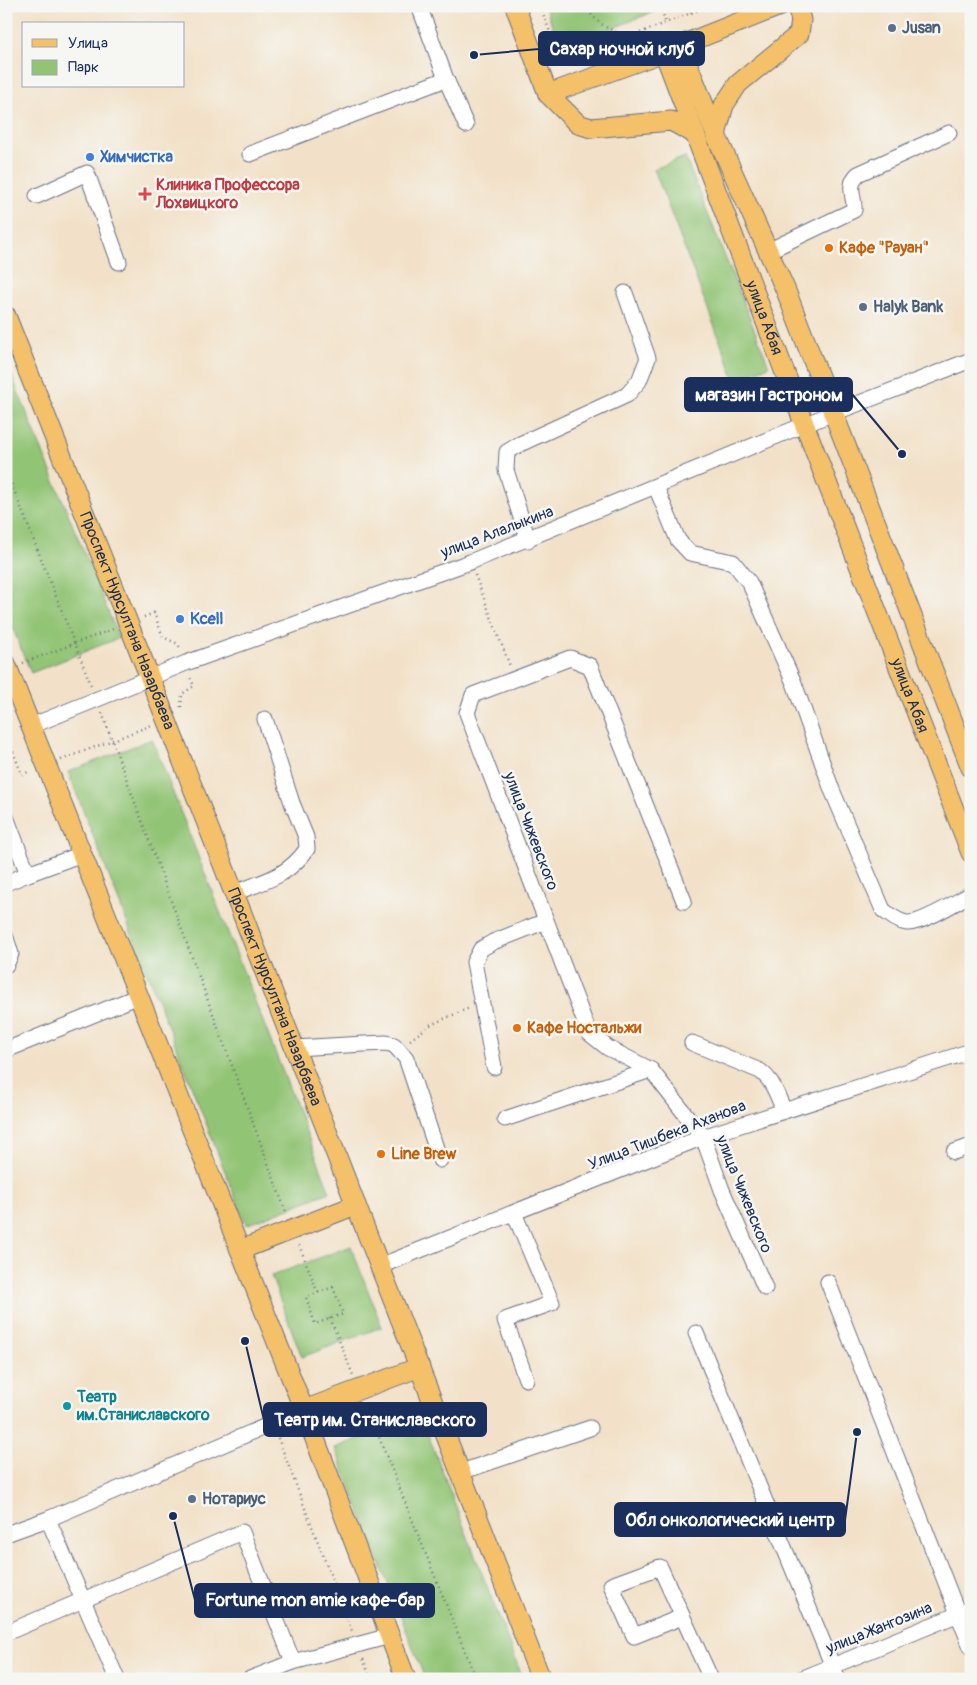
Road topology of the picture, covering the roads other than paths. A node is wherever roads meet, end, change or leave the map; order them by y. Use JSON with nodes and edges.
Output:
{"nodes":[{"id":1,"x":418,"y":6,"type":"edge"},
{"id":2,"x":515,"y":6,"type":"edge"},
{"id":3,"x":780,"y":6,"type":"edge"},
{"id":4,"x":797,"y":6,"type":"edge"},
{"id":5,"x":672,"y":48,"type":"junction"},
{"id":6,"x":446,"y":79,"type":"junction"},
{"id":7,"x":548,"y":94,"type":"junction"},
{"id":8,"x":466,"y":125,"type":"dead end"},
{"id":9,"x":949,"y":133,"type":"dead end"},
{"id":10,"x":695,"y":134,"type":"junction"},
{"id":11,"x":716,"y":135,"type":"junction"},
{"id":12,"x":250,"y":154,"type":"dead end"},
{"id":13,"x":37,"y":196,"type":"dead end"},
{"id":14,"x":768,"y":251,"type":"junction"},
{"id":15,"x":119,"y":262,"type":"dead end"},
{"id":16,"x":624,"y":293,"type":"dead end"},
{"id":17,"x":6,"y":316,"type":"edge"},
{"id":18,"x":971,"y":360,"type":"edge"},
{"id":19,"x":834,"y":414,"type":"junction"},
{"id":20,"x":805,"y":426,"type":"junction"},
{"id":21,"x":656,"y":487,"type":"junction"},
{"id":22,"x":528,"y":540,"type":"junction"},
{"id":23,"x":7,"y":666,"type":"edge"},
{"id":24,"x":150,"y":678,"type":"junction"},
{"id":25,"x":265,"y":719,"type":"dead end"},
{"id":26,"x":31,"y":726,"type":"junction"},
{"id":27,"x":971,"y":768,"type":"edge"},
{"id":28,"x":6,"y":817,"type":"edge"},
{"id":29,"x":971,"y":852,"type":"edge"},
{"id":30,"x":82,"y":854,"type":"junction"},
{"id":31,"x":28,"y":874,"type":"junction"},
{"id":32,"x":6,"y":883,"type":"edge"},
{"id":33,"x":234,"y":893,"type":"junction"},
{"id":34,"x":971,"y":894,"type":"edge"},
{"id":35,"x":684,"y":900,"type":"dead end"},
{"id":36,"x":546,"y":921,"type":"junction"},
{"id":37,"x":6,"y":938,"type":"edge"},
{"id":38,"x":6,"y":965,"type":"edge"},
{"id":39,"x":139,"y":996,"type":"junction"},
{"id":40,"x":692,"y":1043,"type":"dead end"},
{"id":41,"x":295,"y":1048,"type":"junction"},
{"id":42,"x":6,"y":1050,"type":"edge"},
{"id":43,"x":971,"y":1051,"type":"edge"},
{"id":44,"x":494,"y":1067,"type":"dead end"},
{"id":45,"x":651,"y":1070,"type":"junction"},
{"id":46,"x":784,"y":1111,"type":"junction"},
{"id":47,"x":506,"y":1119,"type":"dead end"},
{"id":48,"x":703,"y":1137,"type":"junction"},
{"id":49,"x":971,"y":1146,"type":"edge"},
{"id":50,"x":954,"y":1152,"type":"dead end"},
{"id":51,"x":440,"y":1160,"type":"dead end"},
{"id":52,"x":356,"y":1205,"type":"junction"},
{"id":53,"x":514,"y":1213,"type":"junction"},
{"id":54,"x":240,"y":1250,"type":"junction"},
{"id":55,"x":380,"y":1266,"type":"junction"},
{"id":56,"x":828,"y":1282,"type":"dead end"},
{"id":57,"x":765,"y":1288,"type":"dead end"},
{"id":58,"x":696,"y":1333,"type":"dead end"},
{"id":59,"x":420,"y":1367,"type":"junction"},
{"id":60,"x":526,"y":1378,"type":"dead end"},
{"id":61,"x":304,"y":1410,"type":"junction"},
{"id":62,"x":590,"y":1428,"type":"dead end"},
{"id":63,"x":460,"y":1472,"type":"junction"},
{"id":64,"x":48,"y":1519,"type":"junction"},
{"id":65,"x":6,"y":1534,"type":"edge"},
{"id":66,"x":82,"y":1600,"type":"junction"},
{"id":67,"x":964,"y":1612,"type":"edge"},
{"id":68,"x":682,"y":1617,"type":"junction"},
{"id":69,"x":6,"y":1634,"type":"edge"},
{"id":70,"x":390,"y":1636,"type":"junction"},
{"id":71,"x":971,"y":1647,"type":"edge"},
{"id":72,"x":292,"y":1662,"type":"junction"},
{"id":73,"x":836,"y":1673,"type":"edge"},
{"id":74,"x":117,"y":1679,"type":"edge"},
{"id":75,"x":250,"y":1679,"type":"edge"},
{"id":76,"x":406,"y":1679,"type":"edge"},
{"id":77,"x":541,"y":1679,"type":"edge"},
{"id":78,"x":711,"y":1679,"type":"edge"},
{"id":79,"x":801,"y":1679,"type":"edge"}],
"edges":[{"from":1,"to":6,"type":"street"},
{"from":2,"to":7,"type":"main road"},
{"from":3,"to":5,"type":"main road"},
{"from":4,"to":11,"type":"main road"},
{"from":5,"to":7,"type":"main road"},
{"from":5,"to":10,"type":"main road","name":"улица Абая"},
{"from":5,"to":11,"type":"main road","name":"улица Абая"},
{"from":6,"to":8,"type":"street"},
{"from":6,"to":12,"type":"street"},
{"from":7,"to":10,"type":"main road"},
{"from":9,"to":14,"type":"street"},
{"from":10,"to":20,"type":"main road","name":"улица Абая"},
{"from":11,"to":14,"type":"main road","name":"улица Абая"},
{"from":13,"to":15,"type":"street"},
{"from":14,"to":19,"type":"main road","name":"улица Абая"},
{"from":16,"to":22,"type":"street"},
{"from":17,"to":24,"type":"main road","name":"Проспект Нурсултана Назарбаева"},
{"from":18,"to":19,"type":"street","name":"улица Алалыкина"},
{"from":19,"to":20,"type":"street","name":"улица Алалыкина"},
{"from":19,"to":27,"type":"main road","name":"улица Абая"},
{"from":20,"to":21,"type":"street","name":"улица Алалыкина"},
{"from":20,"to":29,"type":"main road","name":"улица Абая"},
{"from":21,"to":22,"type":"street","name":"улица Алалыкина"},
{"from":21,"to":34,"type":"street"},
{"from":22,"to":24,"type":"street","name":"улица Алалыкина"},
{"from":23,"to":26,"type":"main road"},
{"from":24,"to":26,"type":"street","name":"улица Алалыкина"},
{"from":24,"to":33,"type":"main road","name":"Проспект Нурсултана Назарбаева"},
{"from":25,"to":33,"type":"street"},
{"from":26,"to":30,"type":"main road"},
{"from":28,"to":31,"type":"street"},
{"from":30,"to":31,"type":"street"},
{"from":30,"to":39,"type":"main road"},
{"from":31,"to":32,"type":"street"},
{"from":33,"to":41,"type":"main road","name":"Проспект Нурсултана Назарбаева"},
{"from":35,"to":36,"type":"street","name":"улица Чижевского"},
{"from":36,"to":44,"type":"street"},
{"from":36,"to":45,"type":"street","name":"улица Чижевского"},
{"from":37,"to":38,"type":"street"},
{"from":39,"to":42,"type":"street"},
{"from":39,"to":54,"type":"main road"},
{"from":40,"to":46,"type":"street"},
{"from":41,"to":51,"type":"street"},
{"from":41,"to":52,"type":"main road","name":"Проспект Нурсултана Назарбаева"},
{"from":43,"to":46,"type":"street","name":"Улица Тишбека Аханова"},
{"from":45,"to":47,"type":"street"},
{"from":45,"to":48,"type":"street","name":"улица Чижевского"},
{"from":46,"to":48,"type":"street","name":"Улица Тишбека Аханова"},
{"from":48,"to":53,"type":"street","name":"Улица Тишбека Аханова"},
{"from":48,"to":57,"type":"street","name":"улица Чижевского"},
{"from":49,"to":50,"type":"street"},
{"from":52,"to":54,"type":"main road"},
{"from":52,"to":55,"type":"main road","name":"Проспект Нурсултана Назарбаева"},
{"from":53,"to":55,"type":"street","name":"Улица Тишбека Аханова"},
{"from":53,"to":60,"type":"street"},
{"from":54,"to":61,"type":"main road"},
{"from":55,"to":59,"type":"main road","name":"Проспект Нурсултана Назарбаева"},
{"from":56,"to":67,"type":"street"},
{"from":58,"to":73,"type":"street"},
{"from":59,"to":61,"type":"main road"},
{"from":59,"to":63,"type":"main road","name":"Проспект Нурсултана Назарбаева"},
{"from":61,"to":64,"type":"street"},
{"from":61,"to":70,"type":"main road"},
{"from":62,"to":63,"type":"street"},
{"from":63,"to":77,"type":"main road","name":"Проспект Нурсултана Назарбаева"},
{"from":64,"to":65,"type":"street"},
{"from":64,"to":66,"type":"street"},
{"from":66,"to":69,"type":"street"},
{"from":66,"to":72,"type":"street"},
{"from":66,"to":74,"type":"street"},
{"from":67,"to":71,"type":"street"},
{"from":67,"to":73,"type":"street","name":"улица Жангозина"},
{"from":68,"to":68,"type":"street"},
{"from":68,"to":78,"type":"street"},
{"from":70,"to":72,"type":"street"},
{"from":70,"to":76,"type":"main road"},
{"from":72,"to":75,"type":"street"},
{"from":73,"to":79,"type":"street","name":"улица Жангозина"}]}
